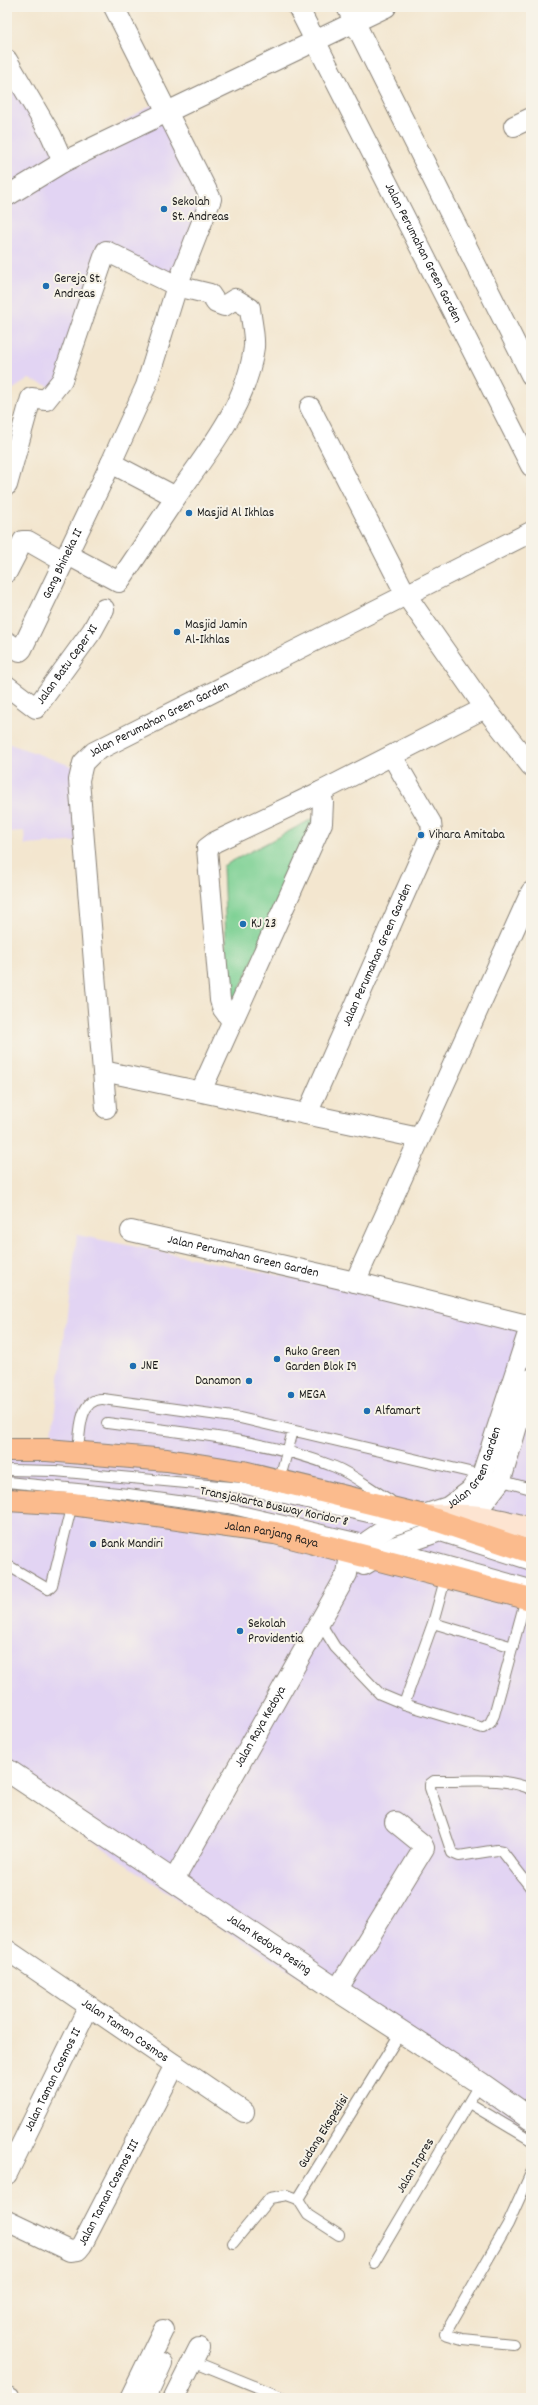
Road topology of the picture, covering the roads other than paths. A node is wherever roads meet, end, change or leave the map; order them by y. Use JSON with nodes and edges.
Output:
{"nodes":[{"id":1,"x":114,"y":7,"type":"edge"},
{"id":2,"x":298,"y":7,"type":"edge"},
{"id":3,"x":386,"y":7,"type":"edge"},
{"id":4,"x":351,"y":15,"type":"edge"},
{"id":5,"x":315,"y":41,"type":"junction"},
{"id":6,"x":7,"y":60,"type":"edge"},
{"id":7,"x":167,"y":111,"type":"junction"},
{"id":8,"x":63,"y":162,"type":"junction"},
{"id":9,"x":7,"y":196,"type":"edge"},
{"id":10,"x":177,"y":286,"type":"junction"},
{"id":11,"x":531,"y":375,"type":"edge"},
{"id":12,"x":310,"y":407,"type":"dead end"},
{"id":13,"x":111,"y":463,"type":"junction"},
{"id":14,"x":531,"y":466,"type":"edge"},
{"id":15,"x":7,"y":485,"type":"edge"},
{"id":16,"x":176,"y":497,"type":"junction"},
{"id":17,"x":531,"y":532,"type":"edge"},
{"id":18,"x":16,"y":547,"type":"edge"},
{"id":19,"x":63,"y":561,"type":"junction"},
{"id":20,"x":7,"y":572,"type":"edge"},
{"id":21,"x":406,"y":595,"type":"junction"},
{"id":22,"x":104,"y":608,"type":"dead end"},
{"id":23,"x":7,"y":642,"type":"edge"},
{"id":24,"x":7,"y":686,"type":"edge"},
{"id":25,"x":485,"y":708,"type":"junction"},
{"id":26,"x":392,"y":756,"type":"junction"},
{"id":27,"x":531,"y":766,"type":"edge"},
{"id":28,"x":320,"y":792,"type":"junction"},
{"id":29,"x":531,"y":892,"type":"edge"},
{"id":30,"x":232,"y":1021,"type":"junction"},
{"id":31,"x":104,"y":1071,"type":"junction"},
{"id":32,"x":201,"y":1092,"type":"junction"},
{"id":33,"x":106,"y":1108,"type":"dead end"},
{"id":34,"x":307,"y":1114,"type":"junction"},
{"id":35,"x":419,"y":1138,"type":"junction"},
{"id":36,"x":131,"y":1231,"type":"dead end"},
{"id":37,"x":355,"y":1282,"type":"junction"},
{"id":38,"x":531,"y":1325,"type":"edge"},
{"id":39,"x":531,"y":1379,"type":"edge"},
{"id":40,"x":107,"y":1423,"type":"dead end"},
{"id":41,"x":293,"y":1431,"type":"junction"},
{"id":42,"x":7,"y":1450,"type":"edge"},
{"id":43,"x":78,"y":1453,"type":"junction"},
{"id":44,"x":288,"y":1453,"type":"junction"},
{"id":45,"x":7,"y":1470,"type":"edge"},
{"id":46,"x":492,"y":1477,"type":"junction"},
{"id":47,"x":279,"y":1481,"type":"junction"},
{"id":48,"x":7,"y":1482,"type":"edge"},
{"id":49,"x":531,"y":1489,"type":"edge"},
{"id":50,"x":7,"y":1500,"type":"edge"},
{"id":51,"x":72,"y":1504,"type":"junction"},
{"id":52,"x":461,"y":1520,"type":"junction"},
{"id":53,"x":416,"y":1522,"type":"junction"},
{"id":54,"x":531,"y":1529,"type":"edge"},
{"id":55,"x":394,"y":1547,"type":"junction"},
{"id":56,"x":365,"y":1551,"type":"junction"},
{"id":57,"x":531,"y":1552,"type":"edge"},
{"id":58,"x":7,"y":1565,"type":"edge"},
{"id":59,"x":531,"y":1565,"type":"edge"},
{"id":60,"x":446,"y":1576,"type":"junction"},
{"id":61,"x":529,"y":1594,"type":"edge"},
{"id":62,"x":319,"y":1620,"type":"junction"},
{"id":63,"x":433,"y":1623,"type":"junction"},
{"id":64,"x":513,"y":1648,"type":"junction"},
{"id":65,"x":404,"y":1704,"type":"junction"},
{"id":66,"x":7,"y":1770,"type":"edge"},
{"id":67,"x":531,"y":1790,"type":"edge"},
{"id":68,"x":395,"y":1822,"type":"dead end"},
{"id":69,"x":174,"y":1880,"type":"junction"},
{"id":70,"x":531,"y":1888,"type":"edge"},
{"id":71,"x":7,"y":1950,"type":"edge"},
{"id":72,"x":336,"y":1990,"type":"junction"},
{"id":73,"x":90,"y":2006,"type":"junction"},
{"id":74,"x":401,"y":2032,"type":"junction"},
{"id":75,"x":175,"y":2065,"type":"junction"},
{"id":76,"x":480,"y":2083,"type":"junction"},
{"id":77,"x":469,"y":2102,"type":"junction"},
{"id":78,"x":244,"y":2112,"type":"dead end"},
{"id":79,"x":531,"y":2119,"type":"edge"},
{"id":80,"x":531,"y":2140,"type":"edge"},
{"id":81,"x":531,"y":2173,"type":"edge"},
{"id":82,"x":7,"y":2174,"type":"edge"},
{"id":83,"x":298,"y":2199,"type":"junction"},
{"id":84,"x":7,"y":2221,"type":"edge"},
{"id":85,"x":339,"y":2235,"type":"dead end"},
{"id":86,"x":232,"y":2243,"type":"dead end"},
{"id":87,"x":374,"y":2263,"type":"dead end"},
{"id":88,"x":513,"y":2344,"type":"dead end"},
{"id":89,"x":196,"y":2355,"type":"joint"},
{"id":90,"x":7,"y":2396,"type":"edge"},
{"id":91,"x":10,"y":2398,"type":"edge"},
{"id":92,"x":130,"y":2398,"type":"edge"},
{"id":93,"x":146,"y":2398,"type":"edge"},
{"id":94,"x":174,"y":2398,"type":"edge"},
{"id":95,"x":284,"y":2398,"type":"edge"}],
"edges":[{"from":1,"to":7,"type":"street"},
{"from":2,"to":5,"type":"street","name":"Jalan Perumahan Green Garden"},
{"from":3,"to":4,"type":"street"},
{"from":4,"to":5,"type":"street"},
{"from":4,"to":11,"type":"street"},
{"from":5,"to":7,"type":"street"},
{"from":5,"to":14,"type":"street","name":"Jalan Perumahan Green Garden"},
{"from":6,"to":8,"type":"street"},
{"from":7,"to":8,"type":"street"},
{"from":7,"to":10,"type":"street","name":"Gang Bhineka II"},
{"from":8,"to":9,"type":"street"},
{"from":10,"to":13,"type":"street","name":"Gang Bhineka II"},
{"from":10,"to":15,"type":"street"},
{"from":10,"to":16,"type":"street"},
{"from":12,"to":21,"type":"street"},
{"from":13,"to":16,"type":"street"},
{"from":13,"to":19,"type":"street","name":"Gang Bhineka II"},
{"from":16,"to":19,"type":"street"},
{"from":17,"to":21,"type":"street","name":"Jalan Perumahan Green Garden"},
{"from":18,"to":19,"type":"street"},
{"from":18,"to":20,"type":"street"},
{"from":19,"to":23,"type":"street","name":"Gang Bhineka II"},
{"from":21,"to":25,"type":"street"},
{"from":21,"to":31,"type":"street","name":"Jalan Perumahan Green Garden"},
{"from":22,"to":24,"type":"street","name":"Jalan Batu Ceper XI"},
{"from":25,"to":26,"type":"street"},
{"from":25,"to":27,"type":"street"},
{"from":26,"to":28,"type":"street"},
{"from":26,"to":34,"type":"street","name":"Jalan Perumahan Green Garden"},
{"from":28,"to":30,"type":"street"},
{"from":28,"to":30,"type":"street"},
{"from":29,"to":35,"type":"street"},
{"from":30,"to":32,"type":"street"},
{"from":31,"to":32,"type":"street"},
{"from":31,"to":33,"type":"street","name":"Jalan Perumahan Green Garden"},
{"from":32,"to":34,"type":"street"},
{"from":34,"to":35,"type":"street"},
{"from":35,"to":37,"type":"street"},
{"from":36,"to":37,"type":"street","name":"Jalan Perumahan Green Garden"},
{"from":37,"to":38,"type":"street","name":"Jalan Perumahan Green Garden"},
{"from":38,"to":46,"type":"street","name":"Jalan Green Garden"},
{"from":39,"to":46,"type":"street","name":"Jalan Green Garden"},
{"from":40,"to":44,"type":"lane"},
{"from":41,"to":43,"type":"lane"},
{"from":41,"to":44,"type":"lane"},
{"from":41,"to":46,"type":"lane"},
{"from":42,"to":43,"type":"main road"},
{"from":43,"to":47,"type":"main road"},
{"from":44,"to":47,"type":"lane"},
{"from":44,"to":53,"type":"lane"},
{"from":45,"to":53,"type":"lane","name":"Transjakarta Busway Koridor 8"},
{"from":46,"to":49,"type":"lane"},
{"from":46,"to":52,"type":"street","name":"Jalan Green Garden"},
{"from":46,"to":53,"type":"street","name":"Jalan Green Garden"},
{"from":47,"to":53,"type":"main road"},
{"from":48,"to":56,"type":"lane","name":"Transjakarta Busway Koridor 8"},
{"from":50,"to":51,"type":"main road","name":"Jalan Panjang Raya"},
{"from":51,"to":56,"type":"main road","name":"Jalan Panjang Raya"},
{"from":51,"to":58,"type":"lane"},
{"from":52,"to":53,"type":"main road"},
{"from":52,"to":54,"type":"main road"},
{"from":52,"to":57,"type":"main road"},
{"from":53,"to":55,"type":"street","name":"Jalan Green Garden"},
{"from":53,"to":56,"type":"street","name":"Jalan Green Garden"},
{"from":53,"to":59,"type":"lane","name":"Transjakarta Busway Koridor 8"},
{"from":55,"to":56,"type":"street","name":"Jalan Green Garden"},
{"from":55,"to":61,"type":"lane"},
{"from":56,"to":60,"type":"main road","name":"Jalan Panjang Raya"},
{"from":56,"to":62,"type":"street","name":"Jalan Raya Kedoya"},
{"from":60,"to":61,"type":"main road","name":"Jalan Panjang Raya"},
{"from":60,"to":63,"type":"lane"},
{"from":61,"to":64,"type":"lane"},
{"from":62,"to":65,"type":"lane"},
{"from":62,"to":69,"type":"street","name":"Jalan Raya Kedoya"},
{"from":63,"to":64,"type":"lane"},
{"from":63,"to":65,"type":"lane"},
{"from":64,"to":65,"type":"lane"},
{"from":66,"to":69,"type":"street","name":"Jalan Kedoya Pesing"},
{"from":67,"to":70,"type":"lane"},
{"from":68,"to":72,"type":"street"},
{"from":69,"to":72,"type":"street","name":"Jalan Kedoya Pesing"},
{"from":71,"to":73,"type":"street","name":"Jalan Taman Cosmos"},
{"from":72,"to":74,"type":"street","name":"Jalan Kedoya Pesing"},
{"from":73,"to":75,"type":"street","name":"Jalan Taman Cosmos"},
{"from":73,"to":82,"type":"street","name":"Jalan Taman Cosmos II"},
{"from":74,"to":76,"type":"street","name":"Jalan Kedoya Pesing"},
{"from":74,"to":83,"type":"lane","name":"Gudang Ekspedisi"},
{"from":75,"to":78,"type":"street","name":"Jalan Taman Cosmos"},
{"from":75,"to":84,"type":"street","name":"Jalan Taman Cosmos III"},
{"from":76,"to":77,"type":"lane","name":"Jalan Inpres"},
{"from":76,"to":79,"type":"street","name":"Jalan Kedoya Pesing"},
{"from":77,"to":80,"type":"lane"},
{"from":77,"to":87,"type":"lane","name":"Jalan Inpres"},
{"from":81,"to":88,"type":"lane"},
{"from":83,"to":85,"type":"lane"},
{"from":83,"to":86,"type":"lane"},
{"from":89,"to":94,"type":"street"},
{"from":89,"to":95,"type":"lane"},
{"from":90,"to":91,"type":"street"},
{"from":92,"to":93,"type":"street"}]}
